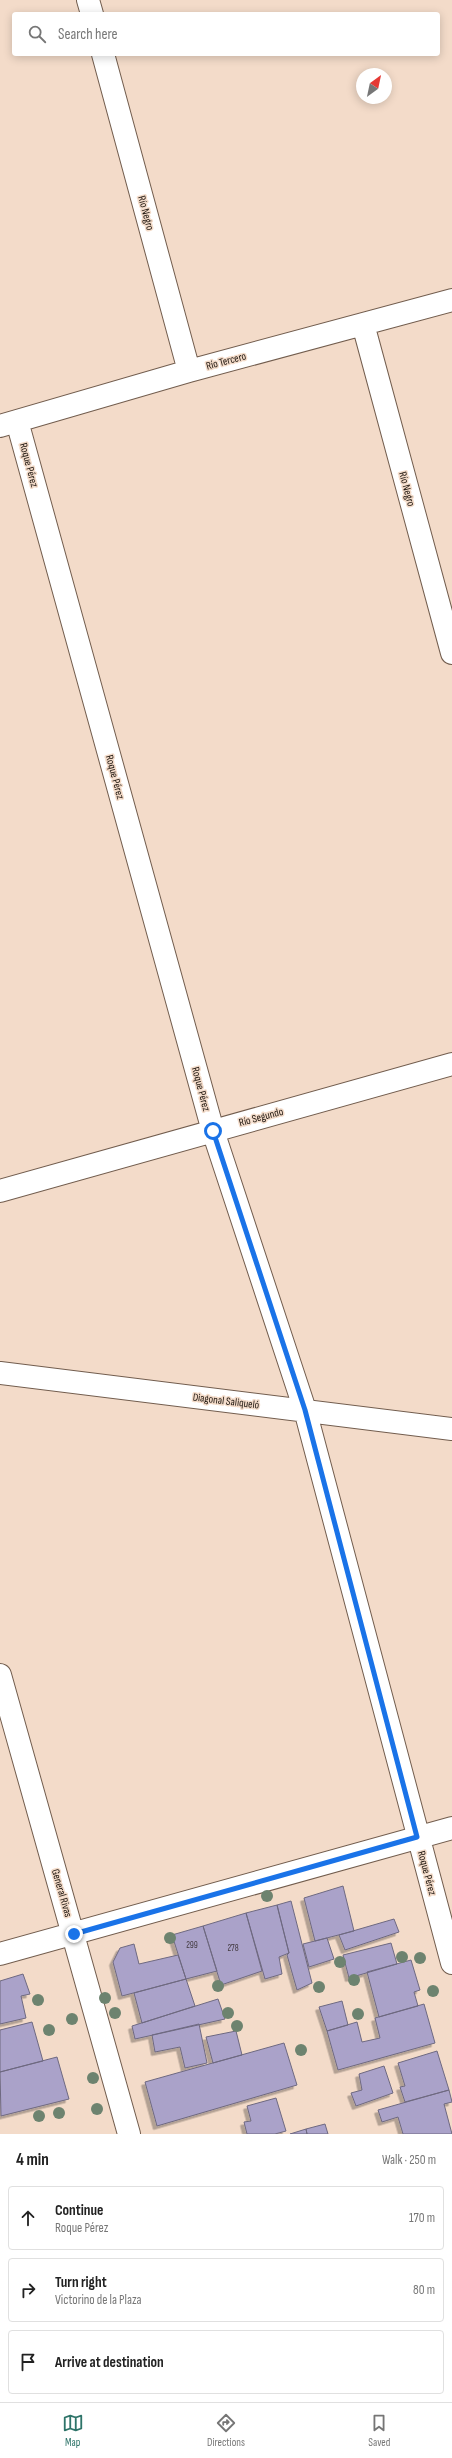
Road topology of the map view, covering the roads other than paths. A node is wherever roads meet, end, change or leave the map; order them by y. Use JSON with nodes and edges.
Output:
{"nodes":[{"id":1,"x":88,"y":0,"type":"edge"},
{"id":2,"x":91,"y":12,"type":"edge"},
{"id":3,"x":104,"y":56,"type":"edge"},
{"id":4,"x":452,"y":300,"type":"edge"},
{"id":5,"x":363,"y":324,"type":"junction"},
{"id":6,"x":188,"y":371,"type":"junction"},
{"id":7,"x":9,"y":423,"type":"edge"},
{"id":8,"x":452,"y":653,"type":"edge"},
{"id":9,"x":452,"y":1064,"type":"edge"},
{"id":10,"x":213,"y":1131,"type":"junction"},
{"id":11,"x":0,"y":1191,"type":"edge"},
{"id":12,"x":0,"y":1373,"type":"edge"},
{"id":13,"x":305,"y":1410,"type":"junction"},
{"id":14,"x":452,"y":1429,"type":"edge"},
{"id":15,"x":0,"y":1675,"type":"edge"},
{"id":16,"x":452,"y":1828,"type":"edge"},
{"id":17,"x":417,"y":1837,"type":"junction"},
{"id":18,"x":74,"y":1934,"type":"junction"},
{"id":19,"x":0,"y":1954,"type":"edge"},
{"id":20,"x":452,"y":1963,"type":"edge"},
{"id":21,"x":129,"y":2134,"type":"edge"}],
"edges":[{"from":1,"to":2,"type":"street"},
{"from":3,"to":6,"type":"street","name":"Río Negro"},
{"from":4,"to":5,"type":"street","name":"Río Tercero"},
{"from":5,"to":6,"type":"street","name":"Río Tercero"},
{"from":5,"to":8,"type":"street","name":"Río Negro"},
{"from":6,"to":7,"type":"street","name":"Río Tercero"},
{"from":7,"to":10,"type":"street","name":"Roque Pérez"},
{"from":9,"to":10,"type":"street","name":"Río Segundo"},
{"from":10,"to":11,"type":"street","name":"Río Segundo"},
{"from":10,"to":13,"type":"street","name":"Roque Pérez"},
{"from":12,"to":13,"type":"street","name":"Diagonal Saliqueló"},
{"from":13,"to":14,"type":"street","name":"Diagonal Saliqueló"},
{"from":13,"to":17,"type":"street","name":"Roque Pérez"},
{"from":15,"to":18,"type":"street","name":"General Rivas"},
{"from":16,"to":17,"type":"street"},
{"from":17,"to":18,"type":"street"},
{"from":17,"to":20,"type":"street","name":"Roque Pérez"},
{"from":18,"to":19,"type":"street"},
{"from":18,"to":21,"type":"street","name":"General Rivas"}]}
